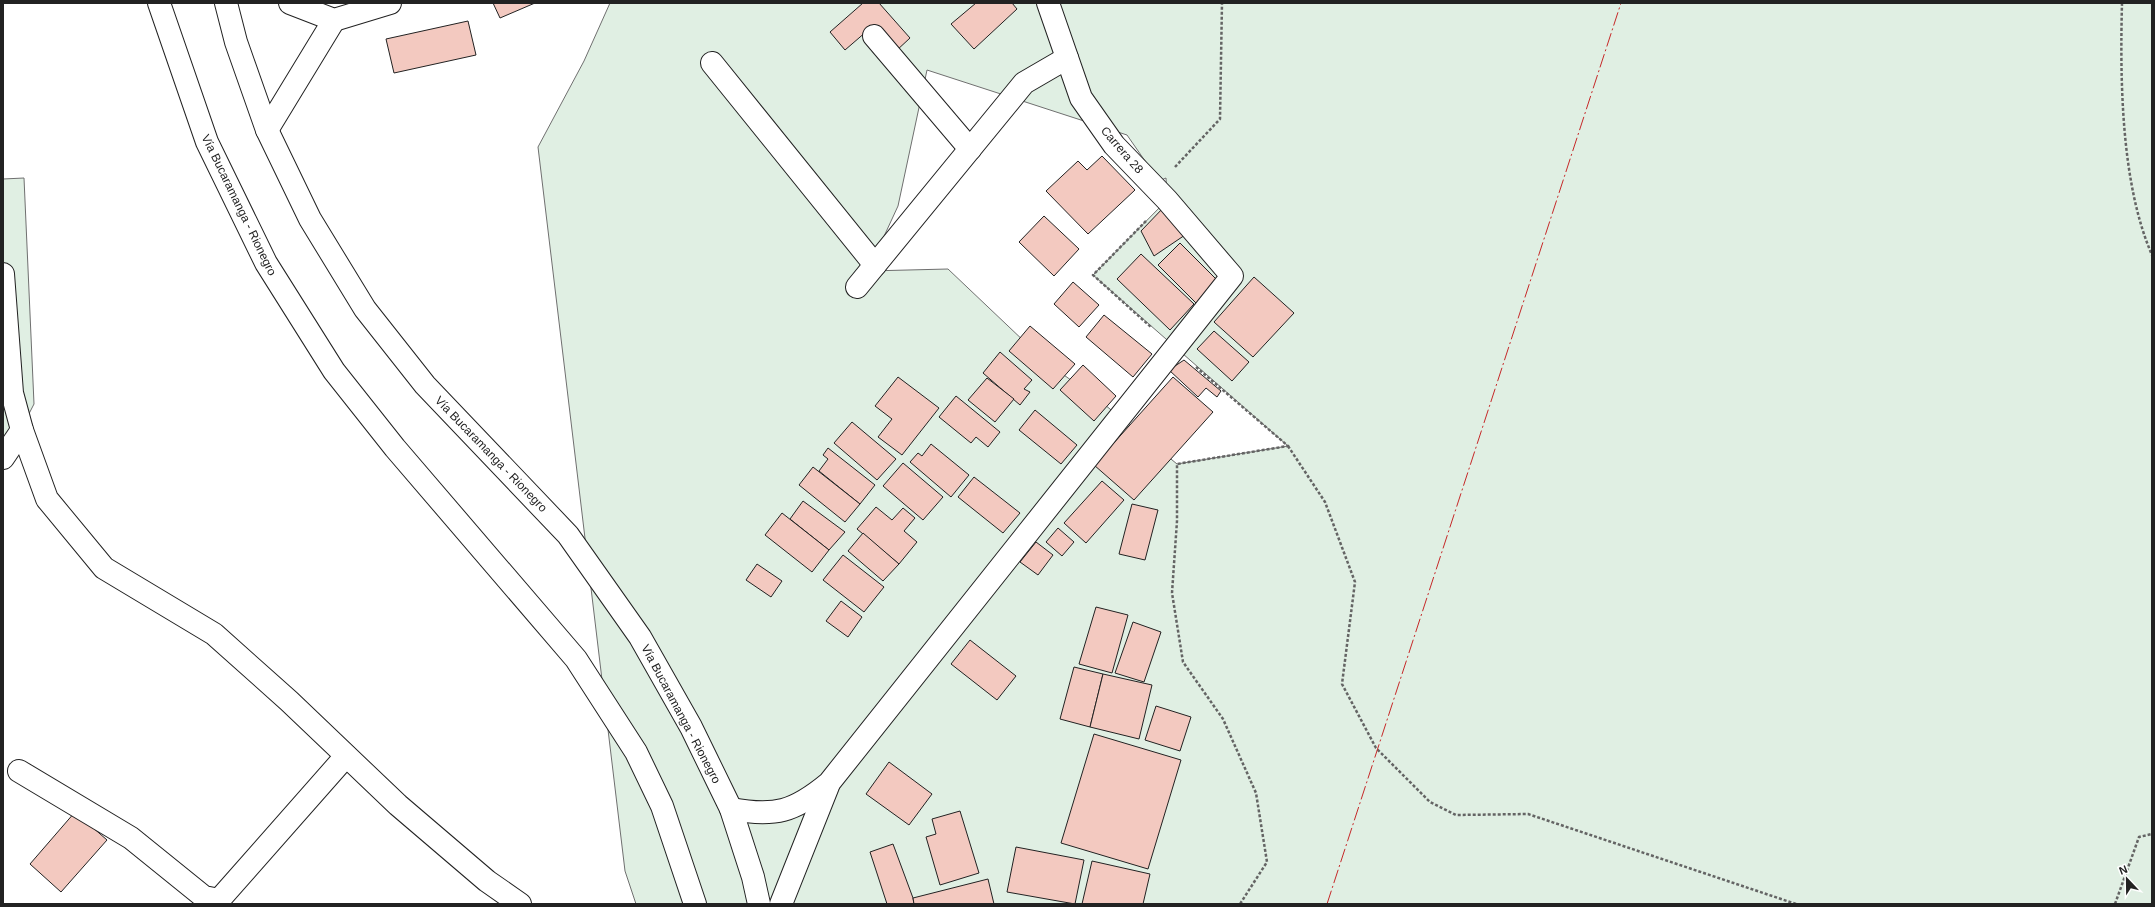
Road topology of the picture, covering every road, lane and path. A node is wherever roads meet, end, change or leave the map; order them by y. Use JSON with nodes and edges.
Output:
{"nodes":[{"id":1,"x":159,"y":3,"type":"edge"},
{"id":2,"x":226,"y":3,"type":"edge"},
{"id":3,"x":290,"y":3,"type":"edge"},
{"id":4,"x":390,"y":3,"type":"edge"},
{"id":5,"x":1034,"y":3,"type":"edge"},
{"id":6,"x":1048,"y":3,"type":"edge"},
{"id":7,"x":1222,"y":3,"type":"edge"},
{"id":8,"x":2122,"y":3,"type":"edge"},
{"id":9,"x":334,"y":20,"type":"junction"},
{"id":10,"x":1057,"y":28,"type":"junction"},
{"id":11,"x":874,"y":36,"type":"dead end"},
{"id":12,"x":1067,"y":58,"type":"junction"},
{"id":13,"x":712,"y":63,"type":"dead end"},
{"id":14,"x":267,"y":130,"type":"junction"},
{"id":15,"x":970,"y":149,"type":"junction"},
{"id":16,"x":1167,"y":200,"type":"junction"},
{"id":17,"x":2152,"y":255,"type":"edge"},
{"id":18,"x":875,"y":265,"type":"junction"},
{"id":19,"x":3,"y":274,"type":"edge"},
{"id":20,"x":857,"y":287,"type":"dead end"},
{"id":21,"x":1173,"y":347,"type":"junction"},
{"id":22,"x":22,"y":430,"type":"junction"},
{"id":23,"x":1288,"y":446,"type":"junction"},
{"id":24,"x":3,"y":458,"type":"edge"},
{"id":25,"x":346,"y":756,"type":"junction"},
{"id":26,"x":19,"y":771,"type":"dead end"},
{"id":27,"x":829,"y":783,"type":"junction"},
{"id":28,"x":730,"y":809,"type":"junction"},
{"id":29,"x":2152,"y":834,"type":"edge"},
{"id":30,"x":520,"y":904,"type":"edge"},
{"id":31,"x":695,"y":904,"type":"edge"},
{"id":32,"x":759,"y":904,"type":"edge"},
{"id":33,"x":781,"y":904,"type":"edge"},
{"id":34,"x":1240,"y":904,"type":"edge"},
{"id":35,"x":1796,"y":904,"type":"edge"},
{"id":36,"x":2115,"y":904,"type":"edge"}],
"edges":[{"from":1,"to":31,"type":"main road","name":"Vía Bucaramanga - Rionegro"},
{"from":2,"to":14,"type":"main road","name":"Vía Bucaramanga - Rionegro"},
{"from":3,"to":9,"type":"main road"},
{"from":4,"to":9,"type":"main road"},
{"from":5,"to":10,"type":"main road"},
{"from":6,"to":10,"type":"main road","name":"Carrera 28"},
{"from":7,"to":16,"type":"path"},
{"from":8,"to":17,"type":"path"},
{"from":9,"to":14,"type":"main road"},
{"from":10,"to":12,"type":"main road","name":"Carrera 28"},
{"from":11,"to":15,"type":"main road"},
{"from":12,"to":15,"type":"main road"},
{"from":12,"to":16,"type":"main road","name":"Carrera 28"},
{"from":13,"to":18,"type":"main road"},
{"from":14,"to":28,"type":"main road","name":"Vía Bucaramanga - Rionegro"},
{"from":15,"to":18,"type":"main road"},
{"from":16,"to":21,"type":"main road","name":"Carrera 28"},
{"from":16,"to":21,"type":"path"},
{"from":18,"to":20,"type":"main road"},
{"from":19,"to":22,"type":"main road"},
{"from":21,"to":23,"type":"path"},
{"from":21,"to":27,"type":"main road"},
{"from":22,"to":24,"type":"main road"},
{"from":22,"to":25,"type":"main road"},
{"from":23,"to":34,"type":"path"},
{"from":23,"to":35,"type":"path"},
{"from":25,"to":26,"type":"main road"},
{"from":25,"to":30,"type":"main road"},
{"from":27,"to":28,"type":"main road"},
{"from":27,"to":33,"type":"main road"},
{"from":28,"to":32,"type":"main road","name":"Vía Bucaramanga - Rionegro"},
{"from":29,"to":36,"type":"path"}]}
